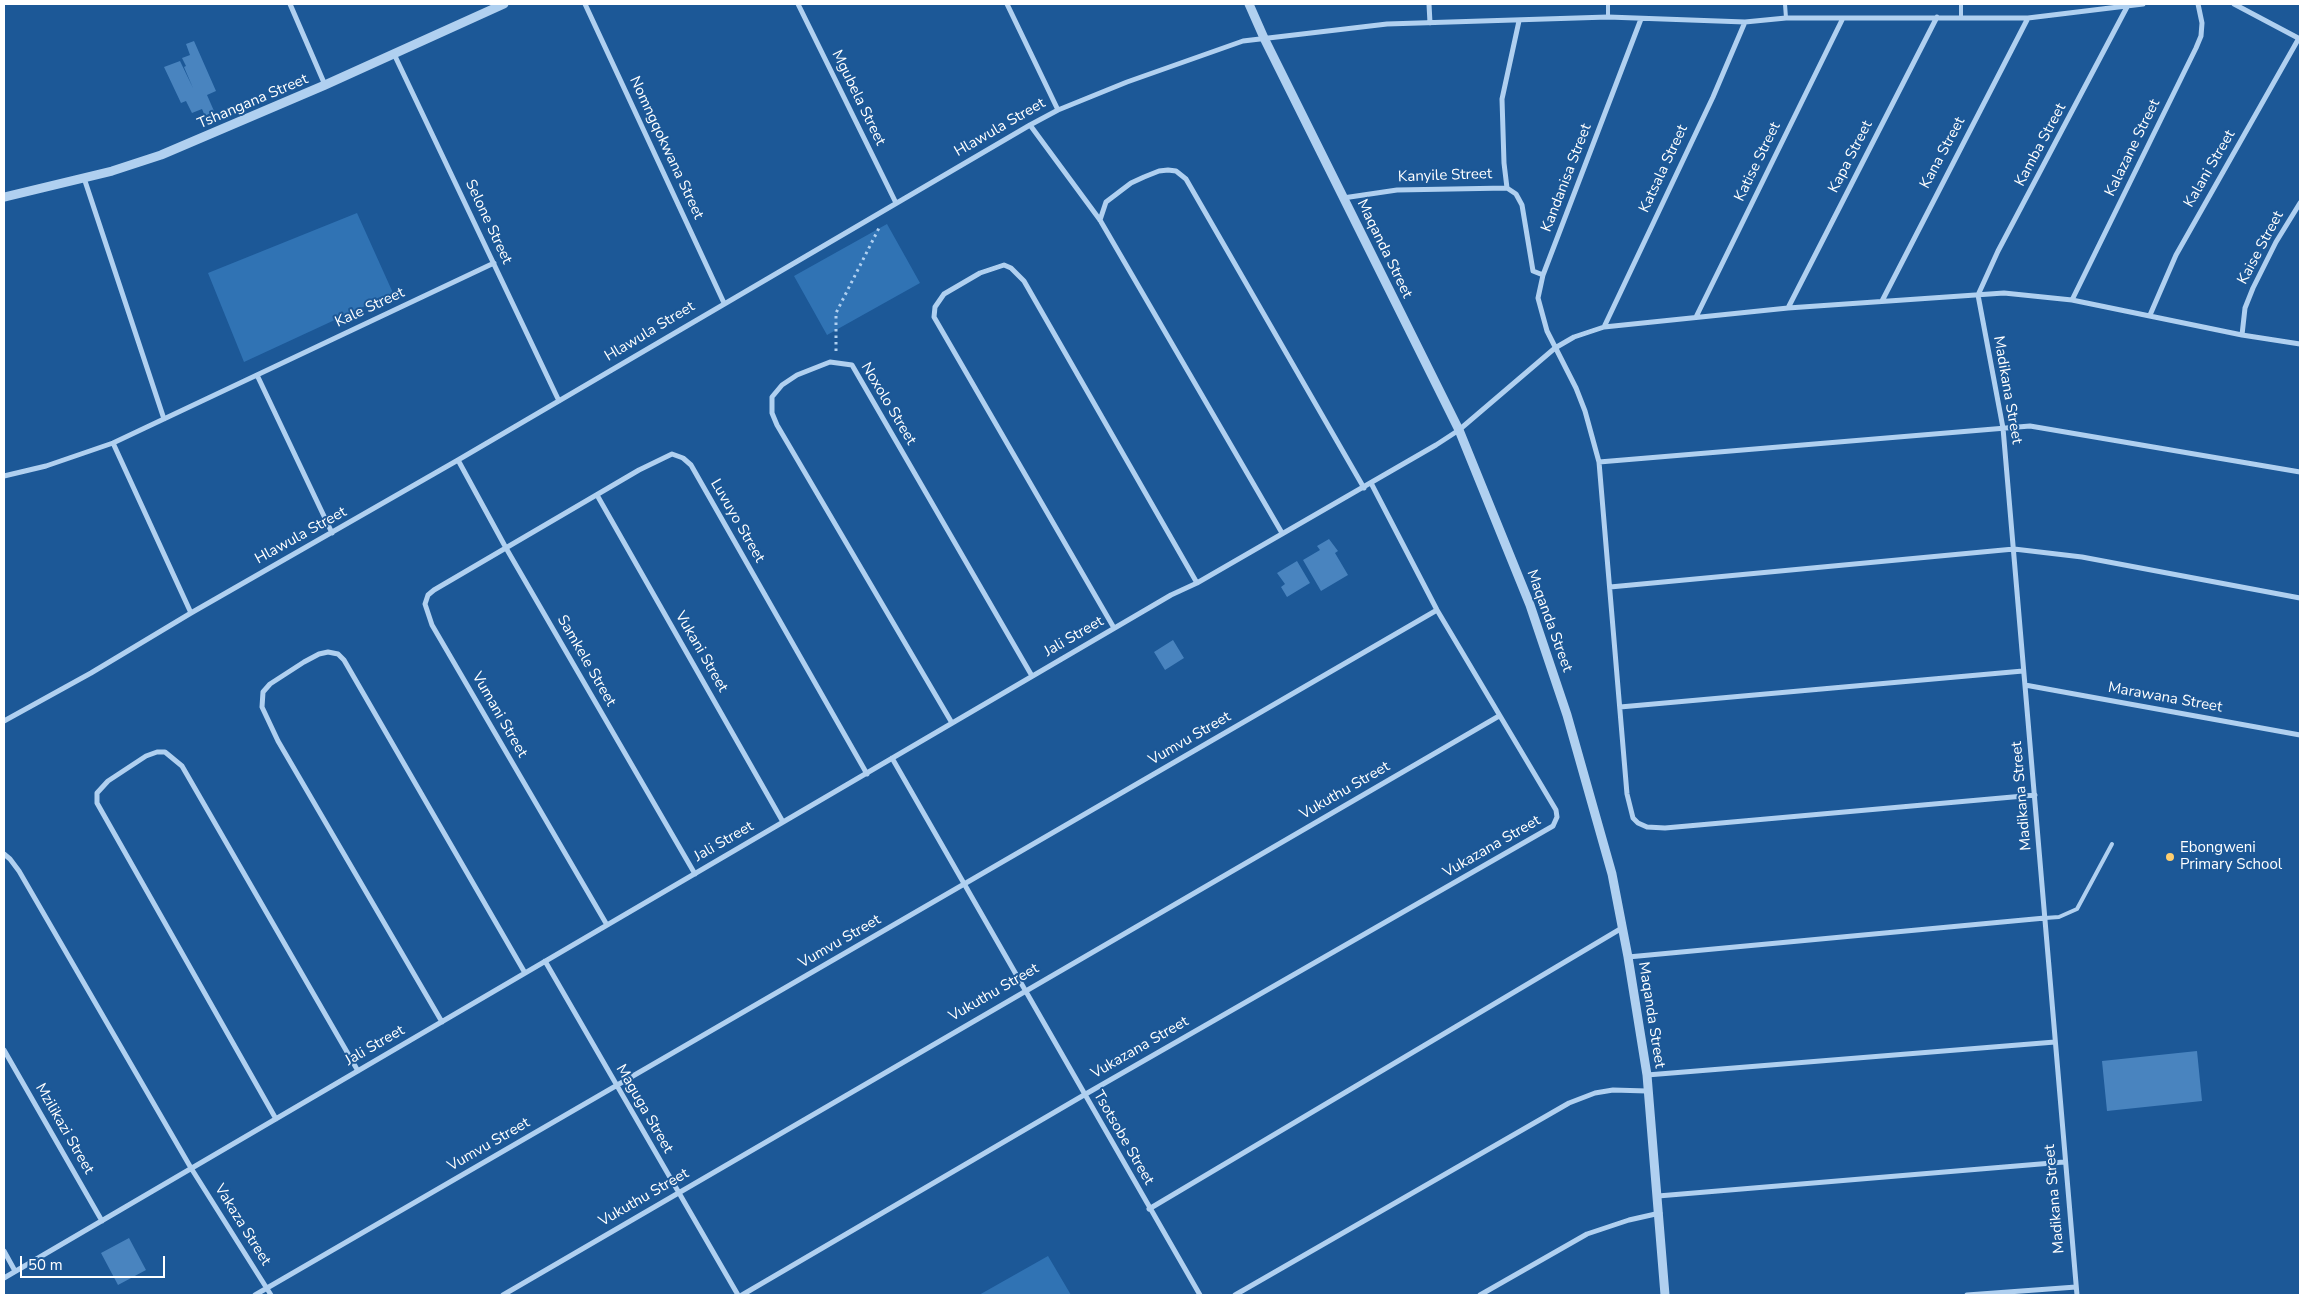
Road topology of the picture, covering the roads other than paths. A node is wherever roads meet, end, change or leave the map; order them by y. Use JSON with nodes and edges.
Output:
{"nodes":[{"id":1,"x":290,"y":4,"type":"edge"},
{"id":2,"x":504,"y":4,"type":"edge"},
{"id":3,"x":585,"y":4,"type":"edge"},
{"id":4,"x":798,"y":4,"type":"edge"},
{"id":5,"x":1007,"y":4,"type":"edge"},
{"id":6,"x":1249,"y":4,"type":"edge"},
{"id":7,"x":1430,"y":4,"type":"edge"},
{"id":8,"x":1608,"y":4,"type":"edge"},
{"id":9,"x":1785,"y":4,"type":"edge"},
{"id":10,"x":1961,"y":4,"type":"edge"},
{"id":11,"x":2143,"y":4,"type":"edge"},
{"id":12,"x":2198,"y":4,"type":"edge"},
{"id":13,"x":2234,"y":4,"type":"edge"},
{"id":14,"x":2127,"y":7,"type":"junction"},
{"id":15,"x":1608,"y":17,"type":"junction"},
{"id":16,"x":1937,"y":17,"type":"junction"},
{"id":17,"x":1961,"y":17,"type":"junction"},
{"id":18,"x":1786,"y":18,"type":"junction"},
{"id":19,"x":1843,"y":18,"type":"junction"},
{"id":20,"x":2028,"y":18,"type":"junction"},
{"id":21,"x":1641,"y":19,"type":"junction"},
{"id":22,"x":1519,"y":21,"type":"junction"},
{"id":23,"x":1745,"y":22,"type":"junction"},
{"id":24,"x":1430,"y":23,"type":"junction"},
{"id":25,"x":1264,"y":38,"type":"junction"},
{"id":26,"x":2300,"y":39,"type":"edge"},
{"id":27,"x":394,"y":54,"type":"junction"},
{"id":28,"x":325,"y":85,"type":"junction"},
{"id":29,"x":1058,"y":110,"type":"junction"},
{"id":30,"x":1030,"y":124,"type":"junction"},
{"id":31,"x":84,"y":178,"type":"junction"},
{"id":32,"x":1508,"y":188,"type":"junction"},
{"id":33,"x":4,"y":197,"type":"edge"},
{"id":34,"x":1343,"y":198,"type":"junction"},
{"id":35,"x":896,"y":203,"type":"junction"},
{"id":36,"x":2300,"y":203,"type":"edge"},
{"id":37,"x":1100,"y":220,"type":"junction"},
{"id":38,"x":494,"y":263,"type":"junction"},
{"id":39,"x":1543,"y":275,"type":"junction"},
{"id":40,"x":1978,"y":296,"type":"junction"},
{"id":41,"x":2072,"y":300,"type":"junction"},
{"id":42,"x":1882,"y":301,"type":"junction"},
{"id":43,"x":724,"y":303,"type":"junction"},
{"id":44,"x":1788,"y":308,"type":"junction"},
{"id":45,"x":2150,"y":315,"type":"junction"},
{"id":46,"x":1696,"y":317,"type":"junction"},
{"id":47,"x":1604,"y":327,"type":"junction"},
{"id":48,"x":2242,"y":334,"type":"junction"},
{"id":49,"x":2300,"y":344,"type":"edge"},
{"id":50,"x":1555,"y":348,"type":"junction"},
{"id":51,"x":257,"y":375,"type":"junction"},
{"id":52,"x":559,"y":401,"type":"junction"},
{"id":53,"x":164,"y":419,"type":"junction"},
{"id":54,"x":2003,"y":428,"type":"junction"},
{"id":55,"x":1459,"y":430,"type":"junction"},
{"id":56,"x":112,"y":442,"type":"junction"},
{"id":57,"x":458,"y":460,"type":"junction"},
{"id":58,"x":1599,"y":462,"type":"junction"},
{"id":59,"x":2300,"y":472,"type":"edge"},
{"id":60,"x":4,"y":476,"type":"edge"},
{"id":61,"x":1371,"y":483,"type":"junction"},
{"id":62,"x":1364,"y":488,"type":"junction"},
{"id":63,"x":597,"y":495,"type":"junction"},
{"id":64,"x":332,"y":533,"type":"junction"},
{"id":65,"x":1282,"y":533,"type":"junction"},
{"id":66,"x":506,"y":548,"type":"junction"},
{"id":67,"x":2014,"y":549,"type":"junction"},
{"id":68,"x":1197,"y":583,"type":"junction"},
{"id":69,"x":1610,"y":587,"type":"junction"},
{"id":70,"x":2300,"y":598,"type":"edge"},
{"id":71,"x":1437,"y":610,"type":"junction"},
{"id":72,"x":191,"y":613,"type":"junction"},
{"id":73,"x":1114,"y":628,"type":"junction"},
{"id":74,"x":2024,"y":671,"type":"junction"},
{"id":75,"x":1032,"y":676,"type":"junction"},
{"id":76,"x":2025,"y":685,"type":"junction"},
{"id":77,"x":1620,"y":706,"type":"junction"},
{"id":78,"x":4,"y":711,"type":"edge"},
{"id":79,"x":1499,"y":716,"type":"junction"},
{"id":80,"x":5,"y":720,"type":"edge"},
{"id":81,"x":952,"y":723,"type":"junction"},
{"id":82,"x":2300,"y":735,"type":"edge"},
{"id":83,"x":892,"y":758,"type":"junction"},
{"id":84,"x":867,"y":774,"type":"junction"},
{"id":85,"x":2035,"y":795,"type":"junction"},
{"id":86,"x":784,"y":822,"type":"junction"},
{"id":87,"x":2112,"y":844,"type":"dead end"},
{"id":88,"x":4,"y":854,"type":"edge"},
{"id":89,"x":695,"y":874,"type":"junction"},
{"id":90,"x":964,"y":885,"type":"junction"},
{"id":91,"x":2045,"y":918,"type":"junction"},
{"id":92,"x":607,"y":925,"type":"junction"},
{"id":93,"x":1622,"y":928,"type":"junction"},
{"id":94,"x":1628,"y":957,"type":"junction"},
{"id":95,"x":545,"y":961,"type":"junction"},
{"id":96,"x":525,"y":973,"type":"junction"},
{"id":97,"x":1026,"y":989,"type":"junction"},
{"id":98,"x":442,"y":1022,"type":"junction"},
{"id":99,"x":2055,"y":1042,"type":"junction"},
{"id":100,"x":4,"y":1050,"type":"edge"},
{"id":101,"x":358,"y":1071,"type":"junction"},
{"id":102,"x":1646,"y":1075,"type":"junction"},
{"id":103,"x":616,"y":1086,"type":"junction"},
{"id":104,"x":1647,"y":1091,"type":"junction"},
{"id":105,"x":1084,"y":1094,"type":"junction"},
{"id":106,"x":276,"y":1119,"type":"junction"},
{"id":107,"x":2064,"y":1162,"type":"junction"},
{"id":108,"x":191,"y":1168,"type":"junction"},
{"id":109,"x":678,"y":1192,"type":"junction"},
{"id":110,"x":1658,"y":1196,"type":"junction"},
{"id":111,"x":1149,"y":1209,"type":"junction"},
{"id":112,"x":1660,"y":1213,"type":"junction"},
{"id":113,"x":102,"y":1221,"type":"junction"},
{"id":114,"x":4,"y":1251,"type":"edge"},
{"id":115,"x":15,"y":1271,"type":"junction"},
{"id":116,"x":4,"y":1278,"type":"edge"},
{"id":117,"x":2076,"y":1287,"type":"junction"},
{"id":118,"x":267,"y":1288,"type":"junction"},
{"id":119,"x":255,"y":1295,"type":"edge"},
{"id":120,"x":271,"y":1295,"type":"edge"},
{"id":121,"x":503,"y":1295,"type":"edge"},
{"id":122,"x":738,"y":1295,"type":"edge"},
{"id":123,"x":742,"y":1295,"type":"edge"},
{"id":124,"x":1200,"y":1295,"type":"edge"},
{"id":125,"x":1235,"y":1295,"type":"edge"},
{"id":126,"x":1480,"y":1295,"type":"edge"},
{"id":127,"x":1666,"y":1295,"type":"edge"},
{"id":128,"x":1966,"y":1295,"type":"edge"},
{"id":129,"x":2077,"y":1295,"type":"edge"}],
"edges":[{"from":1,"to":28,"type":"street"},
{"from":2,"to":27,"type":"street","name":"Tshangana Street"},
{"from":3,"to":43,"type":"street","name":"Nomngqokwana Street"},
{"from":4,"to":35,"type":"street","name":"Mgubela Street"},
{"from":5,"to":29,"type":"street"},
{"from":6,"to":25,"type":"street","name":"Maqanda Street"},
{"from":7,"to":24,"type":"street"},
{"from":8,"to":15,"type":"lane"},
{"from":9,"to":18,"type":"lane"},
{"from":10,"to":17,"type":"lane"},
{"from":11,"to":14,"type":"street","name":"Hlawula Street"},
{"from":12,"to":41,"type":"street","name":"Kalazane Street"},
{"from":13,"to":26,"type":"street"},
{"from":14,"to":20,"type":"street","name":"Hlawula Street"},
{"from":14,"to":40,"type":"street","name":"Kamba Street"},
{"from":15,"to":21,"type":"street","name":"Hlawula Street"},
{"from":15,"to":22,"type":"street","name":"Hlawula Street"},
{"from":16,"to":17,"type":"street","name":"Hlawula Street"},
{"from":16,"to":19,"type":"street","name":"Hlawula Street"},
{"from":16,"to":44,"type":"street","name":"Kapa Street"},
{"from":17,"to":20,"type":"street","name":"Hlawula Street"},
{"from":18,"to":19,"type":"street","name":"Hlawula Street"},
{"from":18,"to":23,"type":"street","name":"Hlawula Street"},
{"from":19,"to":46,"type":"street","name":"Katise Street"},
{"from":20,"to":42,"type":"street","name":"Kana Street"},
{"from":21,"to":23,"type":"street","name":"Hlawula Street"},
{"from":21,"to":39,"type":"street","name":"Kandanisa Street"},
{"from":22,"to":24,"type":"street","name":"Hlawula Street"},
{"from":22,"to":32,"type":"street"},
{"from":23,"to":47,"type":"street","name":"Katsala Street"},
{"from":24,"to":25,"type":"street","name":"Hlawula Street"},
{"from":25,"to":29,"type":"street","name":"Hlawula Street"},
{"from":25,"to":34,"type":"street","name":"Maqanda Street"},
{"from":26,"to":45,"type":"street","name":"Kalani Street"},
{"from":27,"to":28,"type":"street","name":"Tshangana Street"},
{"from":27,"to":38,"type":"street","name":"Selone Street"},
{"from":28,"to":31,"type":"street","name":"Tshangana Street"},
{"from":29,"to":30,"type":"street","name":"Hlawula Street"},
{"from":30,"to":35,"type":"street","name":"Hlawula Street"},
{"from":30,"to":37,"type":"street"},
{"from":31,"to":33,"type":"street","name":"Tshangana Street"},
{"from":31,"to":53,"type":"street"},
{"from":32,"to":34,"type":"street","name":"Kanyile Street"},
{"from":32,"to":39,"type":"street","name":"Kanyile Street"},
{"from":34,"to":55,"type":"street","name":"Maqanda Street"},
{"from":35,"to":43,"type":"street","name":"Hlawula Street"},
{"from":36,"to":48,"type":"street","name":"Kaise Street"},
{"from":37,"to":62,"type":"street"},
{"from":37,"to":65,"type":"street"},
{"from":38,"to":51,"type":"street","name":"Kale Street"},
{"from":38,"to":52,"type":"street","name":"Selone Street"},
{"from":39,"to":50,"type":"street","name":"Kandanisa Street"},
{"from":40,"to":41,"type":"street","name":"Jali Street"},
{"from":40,"to":42,"type":"street","name":"Jali Street"},
{"from":40,"to":54,"type":"street","name":"Madikana Street"},
{"from":41,"to":45,"type":"street","name":"Jali Street"},
{"from":42,"to":44,"type":"street","name":"Jali Street"},
{"from":43,"to":52,"type":"street","name":"Hlawula Street"},
{"from":44,"to":46,"type":"street","name":"Jali Street"},
{"from":45,"to":48,"type":"street","name":"Jali Street"},
{"from":46,"to":47,"type":"street","name":"Jali Street"},
{"from":47,"to":50,"type":"street","name":"Jali Street"},
{"from":48,"to":49,"type":"street","name":"Jali Street"},
{"from":50,"to":55,"type":"street","name":"Jali Street"},
{"from":50,"to":58,"type":"street","name":"Kandanisa Street"},
{"from":51,"to":53,"type":"street","name":"Kale Street"},
{"from":51,"to":64,"type":"street"},
{"from":52,"to":57,"type":"street","name":"Hlawula Street"},
{"from":53,"to":56,"type":"street","name":"Kale Street"},
{"from":54,"to":58,"type":"street"},
{"from":54,"to":59,"type":"street"},
{"from":54,"to":67,"type":"street","name":"Madikana Street"},
{"from":55,"to":61,"type":"street","name":"Jali Street"},
{"from":55,"to":93,"type":"street","name":"Maqanda Street"},
{"from":56,"to":60,"type":"street","name":"Kale Street"},
{"from":56,"to":72,"type":"street"},
{"from":57,"to":64,"type":"street","name":"Hlawula Street"},
{"from":57,"to":66,"type":"street","name":"Samkele Street"},
{"from":58,"to":69,"type":"street","name":"Kandanisa Street"},
{"from":61,"to":62,"type":"street","name":"Jali Street"},
{"from":61,"to":71,"type":"street"},
{"from":62,"to":65,"type":"street","name":"Jali Street"},
{"from":63,"to":66,"type":"street","name":"Luvuyo Street"},
{"from":63,"to":84,"type":"street","name":"Luvuyo Street"},
{"from":63,"to":86,"type":"street","name":"Vukani Street"},
{"from":64,"to":72,"type":"street","name":"Hlawula Street"},
{"from":65,"to":68,"type":"street","name":"Jali Street"},
{"from":66,"to":89,"type":"street","name":"Samkele Street"},
{"from":66,"to":92,"type":"street","name":"Vumani Street"},
{"from":67,"to":69,"type":"street"},
{"from":67,"to":70,"type":"street"},
{"from":67,"to":74,"type":"street","name":"Madikana Street"},
{"from":68,"to":73,"type":"street","name":"Jali Street"},
{"from":68,"to":73,"type":"street"},
{"from":69,"to":77,"type":"street","name":"Kandanisa Street"},
{"from":71,"to":79,"type":"street"},
{"from":71,"to":90,"type":"street","name":"Vumvu Street"},
{"from":72,"to":80,"type":"street","name":"Hlawula Street"},
{"from":73,"to":75,"type":"street","name":"Jali Street"},
{"from":74,"to":76,"type":"street","name":"Madikana Street"},
{"from":74,"to":77,"type":"street"},
{"from":75,"to":81,"type":"street","name":"Jali Street"},
{"from":75,"to":81,"type":"street","name":"Noxolo Street"},
{"from":76,"to":82,"type":"street","name":"Marawana Street"},
{"from":76,"to":85,"type":"street","name":"Madikana Street"},
{"from":77,"to":85,"type":"street","name":"Kandanisa Street"},
{"from":78,"to":80,"type":"street"},
{"from":79,"to":97,"type":"street","name":"Vukuthu Street"},
{"from":79,"to":105,"type":"street","name":"Vukazana Street"},
{"from":81,"to":83,"type":"street","name":"Jali Street"},
{"from":83,"to":84,"type":"street","name":"Jali Street"},
{"from":83,"to":90,"type":"street","name":"Tsotsobe Street"},
{"from":84,"to":86,"type":"street","name":"Jali Street"},
{"from":85,"to":91,"type":"street","name":"Madikana Street"},
{"from":86,"to":89,"type":"street","name":"Jali Street"},
{"from":87,"to":91,"type":"lane"},
{"from":88,"to":108,"type":"street","name":"Vakaza Street"},
{"from":89,"to":92,"type":"street","name":"Jali Street"},
{"from":90,"to":97,"type":"street","name":"Tsotsobe Street"},
{"from":90,"to":103,"type":"street","name":"Vumvu Street"},
{"from":91,"to":94,"type":"street"},
{"from":91,"to":99,"type":"street","name":"Madikana Street"},
{"from":92,"to":95,"type":"street","name":"Jali Street"},
{"from":93,"to":94,"type":"street","name":"Maqanda Street"},
{"from":93,"to":111,"type":"street"},
{"from":94,"to":102,"type":"street","name":"Maqanda Street"},
{"from":95,"to":96,"type":"street","name":"Jali Street"},
{"from":95,"to":103,"type":"street","name":"Maguga Street"},
{"from":96,"to":98,"type":"street","name":"Jali Street"},
{"from":96,"to":98,"type":"street"},
{"from":97,"to":105,"type":"street","name":"Tsotsobe Street"},
{"from":97,"to":109,"type":"street","name":"Vukuthu Street"},
{"from":98,"to":101,"type":"street","name":"Jali Street"},
{"from":99,"to":102,"type":"street"},
{"from":99,"to":107,"type":"street","name":"Madikana Street"},
{"from":100,"to":113,"type":"street","name":"Mzilikazi Street"},
{"from":101,"to":106,"type":"street","name":"Jali Street"},
{"from":101,"to":106,"type":"street"},
{"from":102,"to":104,"type":"street","name":"Maqanda Street"},
{"from":103,"to":109,"type":"street","name":"Maguga Street"},
{"from":103,"to":118,"type":"street","name":"Vumvu Street"},
{"from":104,"to":110,"type":"street","name":"Maqanda Street"},
{"from":104,"to":125,"type":"street"},
{"from":105,"to":111,"type":"street","name":"Tsotsobe Street"},
{"from":105,"to":123,"type":"street","name":"Vukazana Street"},
{"from":106,"to":108,"type":"street","name":"Jali Street"},
{"from":107,"to":110,"type":"street"},
{"from":107,"to":117,"type":"street","name":"Madikana Street"},
{"from":108,"to":113,"type":"street","name":"Jali Street"},
{"from":108,"to":118,"type":"street","name":"Vakaza Street"},
{"from":109,"to":121,"type":"street","name":"Vukuthu Street"},
{"from":109,"to":122,"type":"street","name":"Maguga Street"},
{"from":110,"to":112,"type":"street","name":"Maqanda Street"},
{"from":111,"to":124,"type":"street","name":"Tsotsobe Street"},
{"from":112,"to":126,"type":"street"},
{"from":112,"to":127,"type":"street","name":"Maqanda Street"},
{"from":113,"to":115,"type":"street","name":"Jali Street"},
{"from":114,"to":115,"type":"street"},
{"from":115,"to":116,"type":"street","name":"Jali Street"},
{"from":117,"to":128,"type":"street"},
{"from":117,"to":129,"type":"street","name":"Madikana Street"},
{"from":118,"to":119,"type":"street","name":"Vumvu Street"},
{"from":118,"to":120,"type":"street","name":"Vakaza Street"}]}
